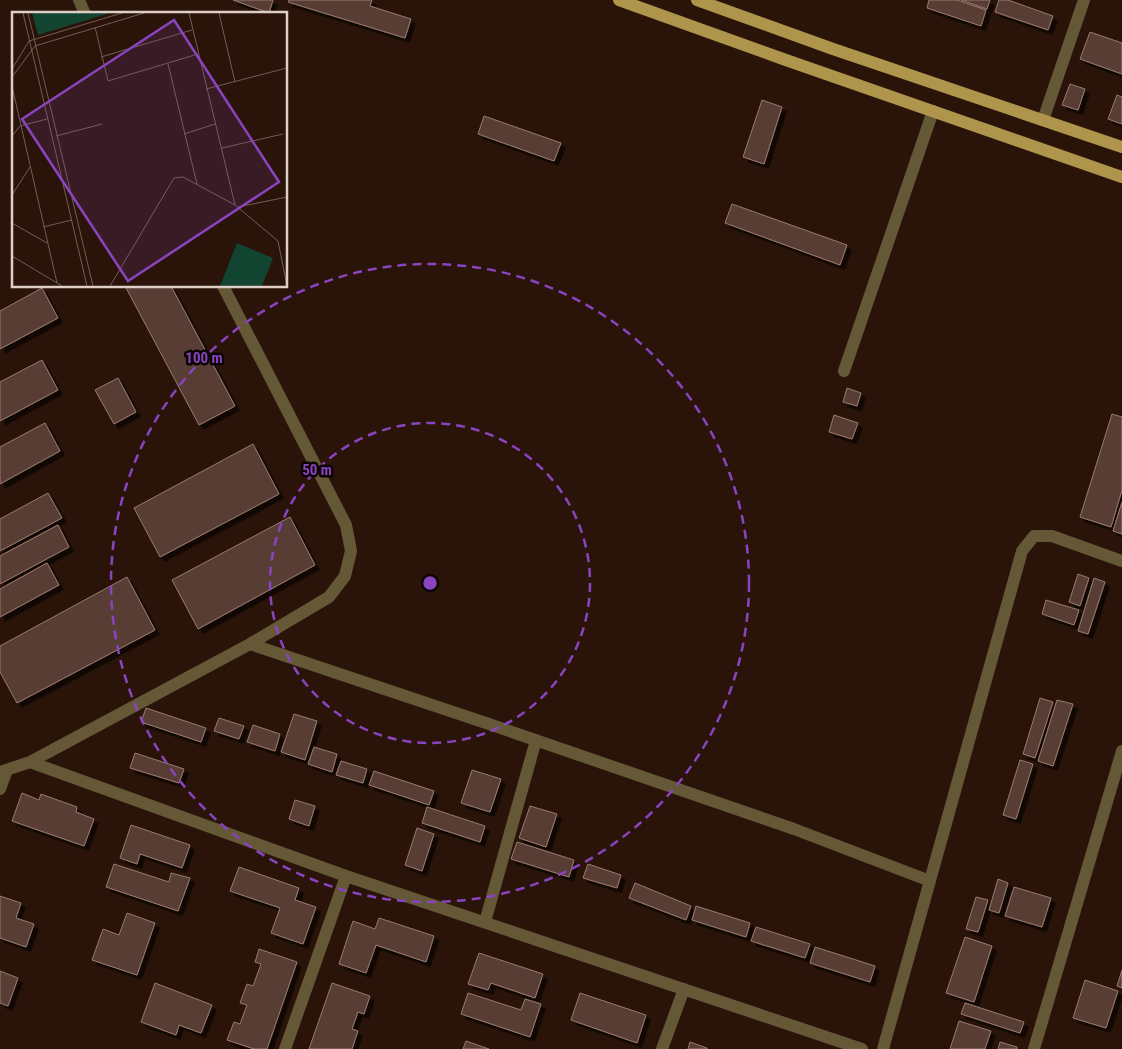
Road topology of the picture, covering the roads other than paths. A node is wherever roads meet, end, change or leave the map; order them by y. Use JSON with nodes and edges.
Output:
{"nodes":[{"id":1,"x":78,"y":0,"type":"edge"},
{"id":2,"x":619,"y":0,"type":"edge"},
{"id":3,"x":697,"y":0,"type":"edge"},
{"id":4,"x":1084,"y":0,"type":"edge"},
{"id":5,"x":84,"y":12,"type":"edge"},
{"id":6,"x":933,"y":111,"type":"junction"},
{"id":7,"x":1043,"y":120,"type":"junction"},
{"id":8,"x":1122,"y":147,"type":"edge"},
{"id":9,"x":1122,"y":177,"type":"edge"},
{"id":10,"x":224,"y":288,"type":"edge"},
{"id":11,"x":844,"y":371,"type":"dead end"},
{"id":12,"x":1122,"y":561,"type":"edge"},
{"id":13,"x":250,"y":644,"type":"junction"},
{"id":14,"x":536,"y":740,"type":"junction"},
{"id":15,"x":1122,"y":751,"type":"edge"},
{"id":16,"x":30,"y":762,"type":"junction"},
{"id":17,"x":4,"y":771,"type":"edge"},
{"id":18,"x":0,"y":789,"type":"edge"},
{"id":19,"x":346,"y":876,"type":"junction"},
{"id":20,"x":930,"y":881,"type":"junction"},
{"id":21,"x":485,"y":922,"type":"junction"},
{"id":22,"x":684,"y":989,"type":"junction"},
{"id":23,"x":285,"y":1049,"type":"edge"},
{"id":24,"x":662,"y":1049,"type":"edge"},
{"id":25,"x":862,"y":1049,"type":"edge"},
{"id":26,"x":883,"y":1049,"type":"edge"},
{"id":27,"x":1034,"y":1049,"type":"edge"}],
"edges":[{"from":1,"to":5,"type":"street"},
{"from":2,"to":6,"type":"main road"},
{"from":3,"to":7,"type":"main road"},
{"from":4,"to":7,"type":"street"},
{"from":6,"to":9,"type":"main road"},
{"from":6,"to":11,"type":"street"},
{"from":7,"to":8,"type":"main road"},
{"from":10,"to":13,"type":"street"},
{"from":12,"to":20,"type":"street"},
{"from":13,"to":14,"type":"street"},
{"from":13,"to":16,"type":"street"},
{"from":14,"to":20,"type":"street"},
{"from":14,"to":21,"type":"street"},
{"from":15,"to":27,"type":"street"},
{"from":16,"to":17,"type":"street"},
{"from":16,"to":19,"type":"street"},
{"from":17,"to":18,"type":"street"},
{"from":19,"to":21,"type":"street"},
{"from":19,"to":23,"type":"street"},
{"from":20,"to":26,"type":"street"},
{"from":21,"to":22,"type":"street"},
{"from":22,"to":24,"type":"street"},
{"from":22,"to":25,"type":"street"}]}
